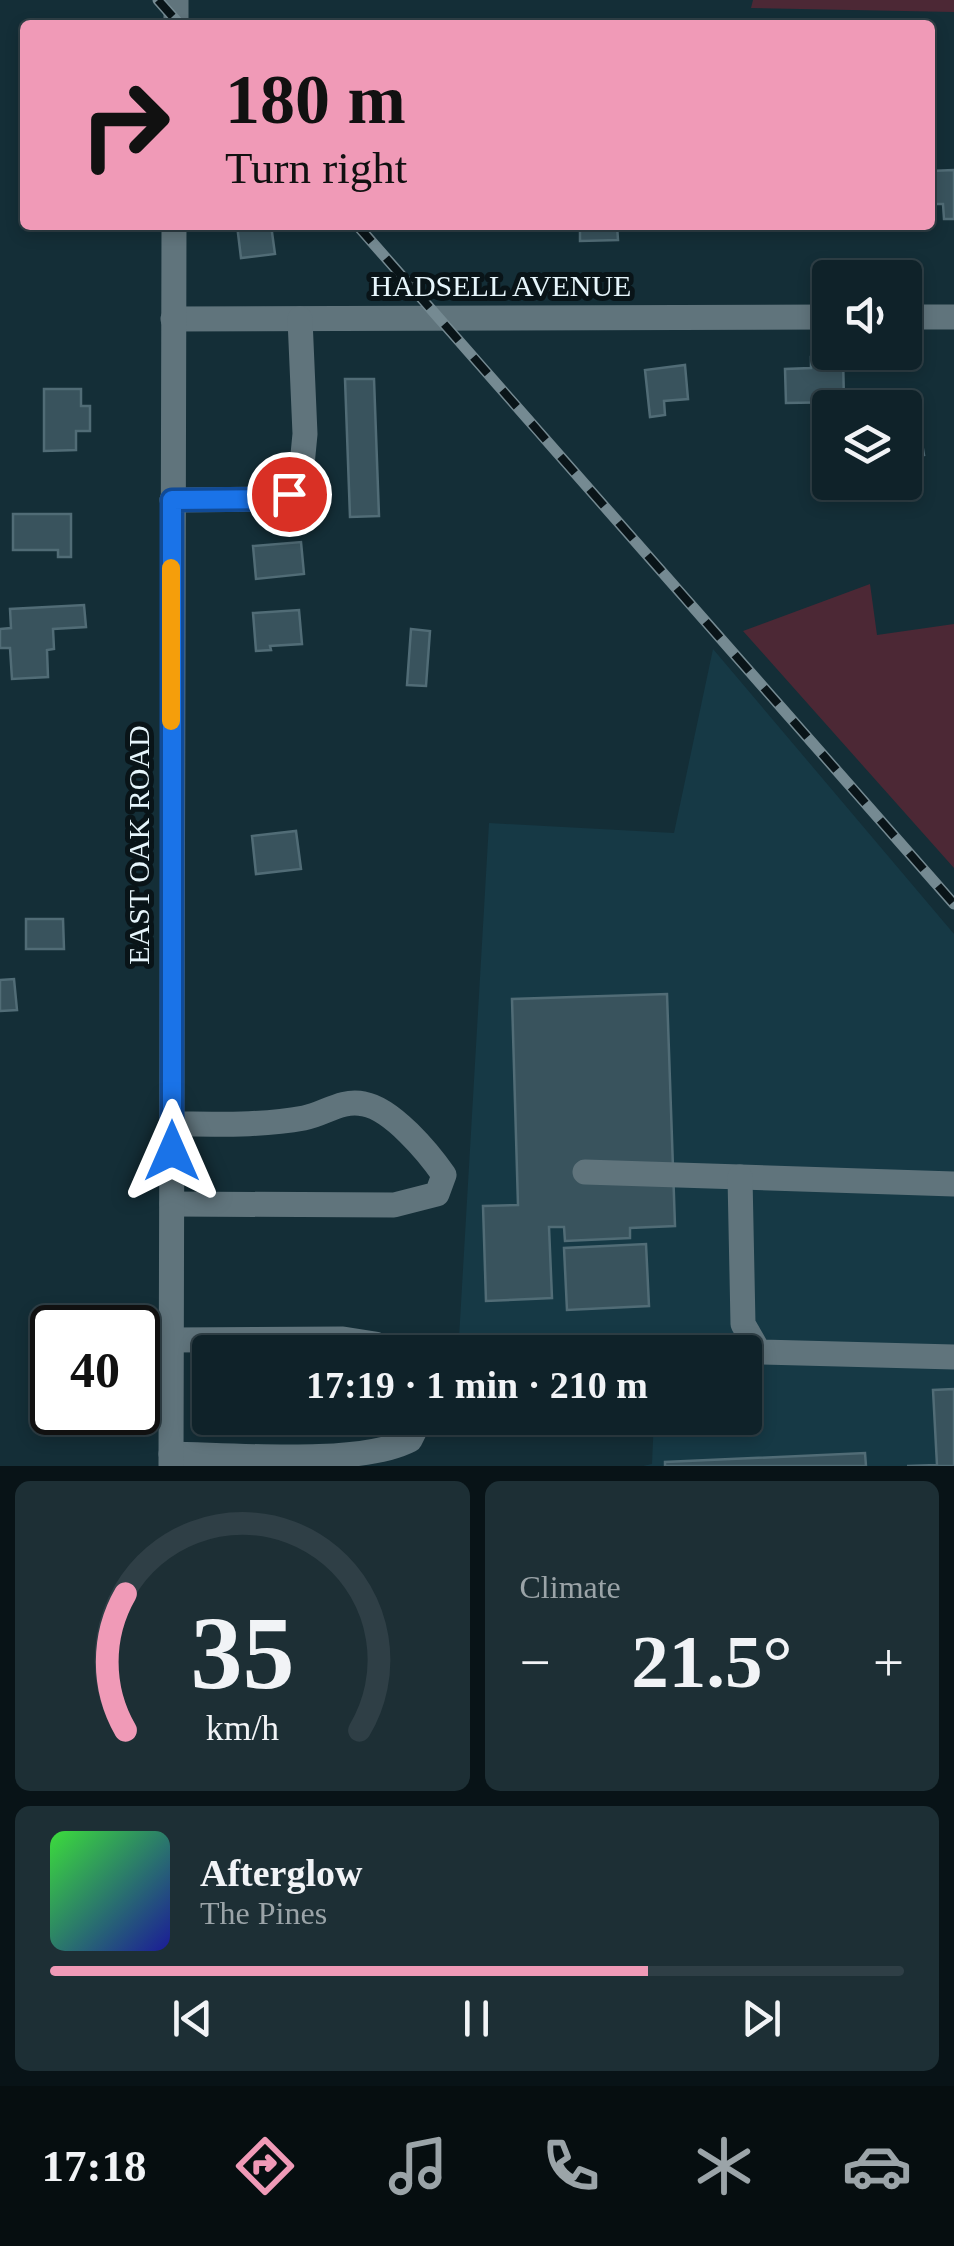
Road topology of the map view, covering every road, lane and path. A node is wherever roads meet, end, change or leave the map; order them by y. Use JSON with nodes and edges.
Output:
{"nodes":[{"id":1,"x":174,"y":230,"type":"edge"},
{"id":2,"x":812,"y":317,"type":"edge"},
{"id":3,"x":922,"y":317,"type":"edge"},
{"id":4,"x":954,"y":317,"type":"edge"},
{"id":5,"x":173,"y":319,"type":"junction"},
{"id":6,"x":300,"y":319,"type":"junction"},
{"id":7,"x":172,"y":500,"type":"junction"},
{"id":8,"x":171,"y":1124,"type":"junction"},
{"id":9,"x":585,"y":1172,"type":"dead end"},
{"id":10,"x":740,"y":1177,"type":"junction"},
{"id":11,"x":954,"y":1184,"type":"edge"},
{"id":12,"x":172,"y":1204,"type":"junction"},
{"id":13,"x":171,"y":1340,"type":"junction"},
{"id":14,"x":192,"y":1340,"type":"edge"},
{"id":15,"x":954,"y":1357,"type":"edge"},
{"id":16,"x":412,"y":1435,"type":"edge"},
{"id":17,"x":171,"y":1460,"type":"edge"}],
"edges":[{"from":1,"to":5,"type":"street","name":"EAST OAK ROAD"},
{"from":2,"to":6,"type":"street","name":"HADSELL AVENUE"},
{"from":3,"to":4,"type":"street"},
{"from":5,"to":6,"type":"street","name":"HADSELL AVENUE"},
{"from":5,"to":7,"type":"street","name":"EAST OAK ROAD"},
{"from":6,"to":7,"type":"street"},
{"from":7,"to":8,"type":"street","name":"EAST OAK ROAD"},
{"from":8,"to":12,"type":"street","name":"EAST OAK ROAD"},
{"from":8,"to":12,"type":"street"},
{"from":9,"to":10,"type":"street"},
{"from":10,"to":11,"type":"street"},
{"from":10,"to":15,"type":"street"},
{"from":12,"to":13,"type":"street","name":"EAST OAK ROAD"},
{"from":13,"to":14,"type":"street"},
{"from":13,"to":17,"type":"street","name":"EAST OAK ROAD"},
{"from":16,"to":17,"type":"street"}]}
